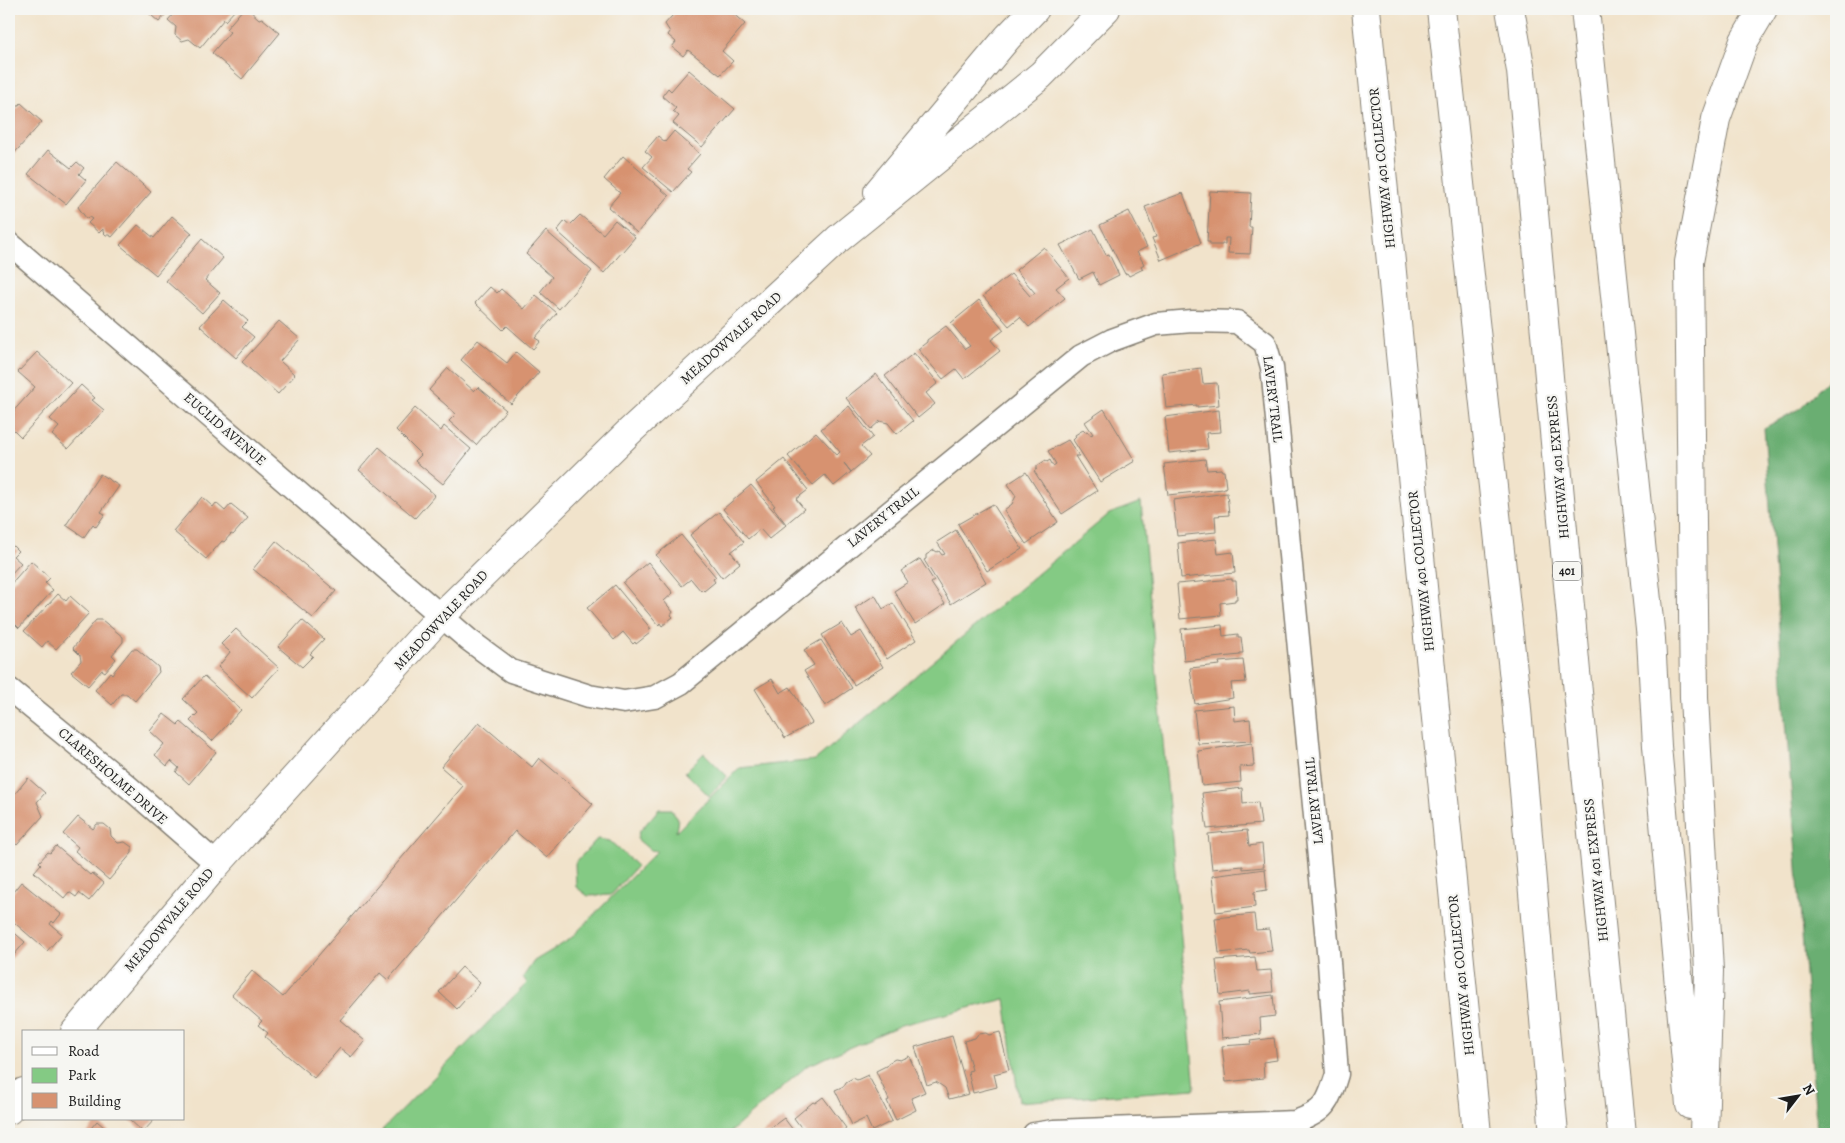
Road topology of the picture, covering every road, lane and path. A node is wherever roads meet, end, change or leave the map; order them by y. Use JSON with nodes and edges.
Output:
{"nodes":[{"id":1,"x":1036,"y":9,"type":"edge"},
{"id":2,"x":1106,"y":9,"type":"edge"},
{"id":3,"x":1441,"y":9,"type":"edge"},
{"id":4,"x":1510,"y":9,"type":"edge"},
{"id":5,"x":1585,"y":9,"type":"edge"},
{"id":6,"x":1763,"y":9,"type":"edge"},
{"id":7,"x":1365,"y":12,"type":"edge"},
{"id":8,"x":838,"y":239,"type":"junction"},
{"id":9,"x":9,"y":242,"type":"edge"},
{"id":10,"x":441,"y":616,"type":"junction"},
{"id":11,"x":9,"y":689,"type":"edge"},
{"id":12,"x":217,"y":864,"type":"junction"},
{"id":13,"x":77,"y":1030,"type":"edge"},
{"id":14,"x":22,"y":1094,"type":"edge"},
{"id":15,"x":9,"y":1110,"type":"edge"},
{"id":16,"x":1034,"y":1134,"type":"edge"},
{"id":17,"x":1477,"y":1134,"type":"edge"},
{"id":18,"x":1554,"y":1134,"type":"edge"},
{"id":19,"x":1622,"y":1134,"type":"edge"},
{"id":20,"x":1692,"y":1134,"type":"edge"},
{"id":21,"x":1704,"y":1134,"type":"edge"}],
"edges":[{"from":1,"to":8,"type":"main road","name":"MEADOWVALE ROAD"},
{"from":2,"to":8,"type":"main road","name":"MEADOWVALE ROAD"},
{"from":3,"to":18,"type":"main road"},
{"from":4,"to":19,"type":"main road","name":"HIGHWAY 401 EXPRESS","number":"401"},
{"from":5,"to":20,"type":"main road"},
{"from":6,"to":21,"type":"main road"},
{"from":7,"to":17,"type":"main road","name":"HIGHWAY 401 COLLECTOR"},
{"from":8,"to":10,"type":"main road","name":"MEADOWVALE ROAD"},
{"from":9,"to":10,"type":"street","name":"EUCLID AVENUE"},
{"from":10,"to":12,"type":"main road","name":"MEADOWVALE ROAD"},
{"from":10,"to":16,"type":"street","name":"LAVERY TRAIL"},
{"from":11,"to":12,"type":"street","name":"CLARESHOLME DRIVE"},
{"from":12,"to":13,"type":"main road","name":"MEADOWVALE ROAD"},
{"from":14,"to":15,"type":"main road"}]}
